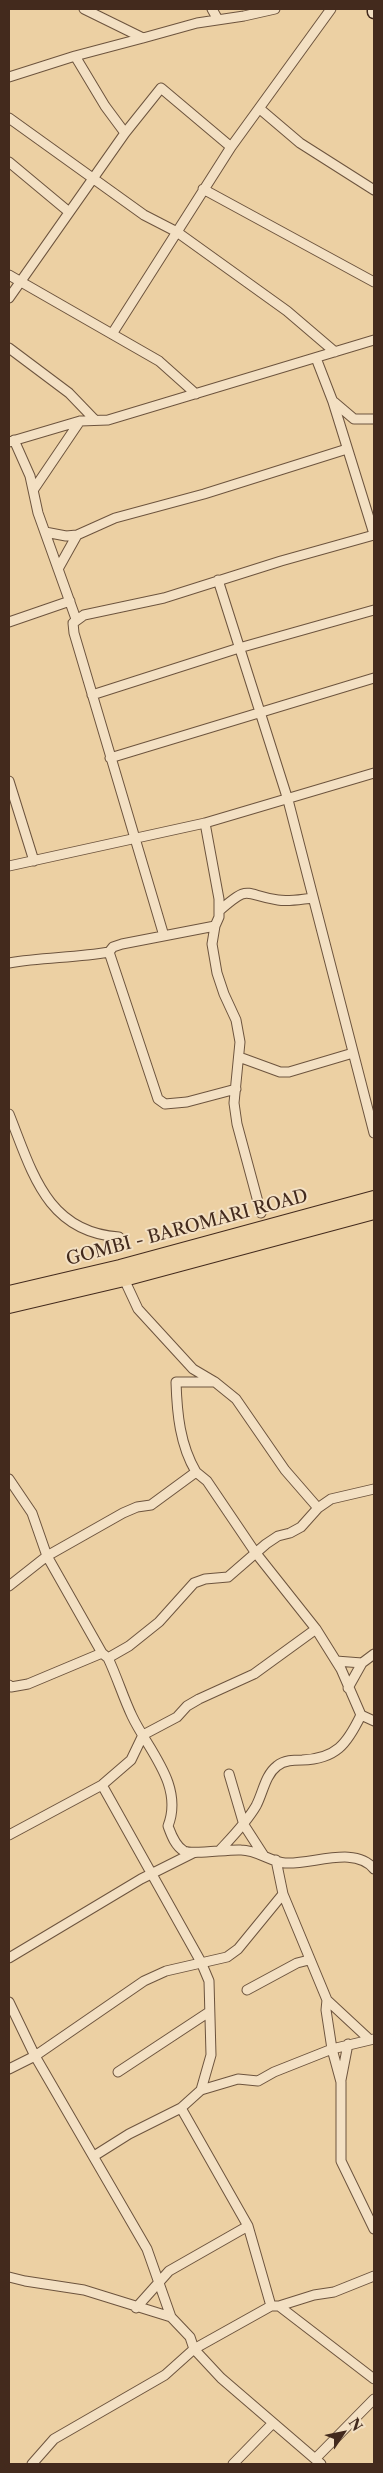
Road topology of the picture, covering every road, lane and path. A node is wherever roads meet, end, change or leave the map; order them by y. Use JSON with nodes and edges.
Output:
{"nodes":[{"id":1,"x":84,"y":9,"type":"edge"},
{"id":2,"x":212,"y":9,"type":"edge"},
{"id":3,"x":275,"y":9,"type":"edge"},
{"id":4,"x":331,"y":9,"type":"edge"},
{"id":5,"x":217,"y":18,"type":"junction"},
{"id":6,"x":143,"y":38,"type":"junction"},
{"id":7,"x":75,"y":56,"type":"junction"},
{"id":8,"x":9,"y":77,"type":"edge"},
{"id":9,"x":260,"y":108,"type":"junction"},
{"id":10,"x":9,"y":118,"type":"edge"},
{"id":11,"x":125,"y":133,"type":"junction"},
{"id":12,"x":231,"y":146,"type":"junction"},
{"id":13,"x":9,"y":162,"type":"edge"},
{"id":14,"x":94,"y":180,"type":"junction"},
{"id":15,"x":203,"y":189,"type":"junction"},
{"id":16,"x":374,"y":190,"type":"edge"},
{"id":17,"x":69,"y":212,"type":"junction"},
{"id":18,"x":177,"y":232,"type":"junction"},
{"id":19,"x":9,"y":276,"type":"edge"},
{"id":20,"x":22,"y":281,"type":"junction"},
{"id":21,"x":374,"y":282,"type":"edge"},
{"id":22,"x":9,"y":298,"type":"edge"},
{"id":23,"x":112,"y":334,"type":"junction"},
{"id":24,"x":374,"y":340,"type":"edge"},
{"id":25,"x":9,"y":348,"type":"edge"},
{"id":26,"x":335,"y":352,"type":"junction"},
{"id":27,"x":316,"y":358,"type":"junction"},
{"id":28,"x":196,"y":394,"type":"junction"},
{"id":29,"x":333,"y":402,"type":"junction"},
{"id":30,"x":354,"y":419,"type":"junction"},
{"id":31,"x":374,"y":419,"type":"edge"},
{"id":32,"x":95,"y":420,"type":"junction"},
{"id":33,"x":80,"y":421,"type":"junction"},
{"id":34,"x":342,"y":433,"type":"junction"},
{"id":35,"x":11,"y":441,"type":"edge"},
{"id":36,"x":347,"y":449,"type":"junction"},
{"id":37,"x":34,"y":489,"type":"junction"},
{"id":38,"x":45,"y":532,"type":"junction"},
{"id":39,"x":77,"y":535,"type":"junction"},
{"id":40,"x":374,"y":535,"type":"edge"},
{"id":41,"x":58,"y":569,"type":"junction"},
{"id":42,"x":218,"y":580,"type":"junction"},
{"id":43,"x":70,"y":601,"type":"junction"},
{"id":44,"x":374,"y":610,"type":"edge"},
{"id":45,"x":76,"y":619,"type":"junction"},
{"id":46,"x":9,"y":622,"type":"edge"},
{"id":47,"x":239,"y":648,"type":"junction"},
{"id":48,"x":374,"y":678,"type":"edge"},
{"id":49,"x":92,"y":695,"type":"junction"},
{"id":50,"x":261,"y":711,"type":"junction"},
{"id":51,"x":110,"y":758,"type":"junction"},
{"id":52,"x":374,"y":773,"type":"edge"},
{"id":53,"x":9,"y":781,"type":"edge"},
{"id":54,"x":288,"y":800,"type":"junction"},
{"id":55,"x":205,"y":822,"type":"junction"},
{"id":56,"x":135,"y":839,"type":"junction"},
{"id":57,"x":34,"y":861,"type":"junction"},
{"id":58,"x":9,"y":866,"type":"edge"},
{"id":59,"x":313,"y":898,"type":"junction"},
{"id":60,"x":219,"y":911,"type":"junction"},
{"id":61,"x":215,"y":926,"type":"junction"},
{"id":62,"x":164,"y":936,"type":"junction"},
{"id":63,"x":109,"y":952,"type":"junction"},
{"id":64,"x":9,"y":964,"type":"edge"},
{"id":65,"x":353,"y":1053,"type":"junction"},
{"id":66,"x":239,"y":1057,"type":"junction"},
{"id":67,"x":236,"y":1089,"type":"junction"},
{"id":68,"x":9,"y":1114,"type":"edge"},
{"id":69,"x":374,"y":1134,"type":"edge"},
{"id":70,"x":374,"y":1198,"type":"edge"},
{"id":71,"x":374,"y":1212,"type":"edge"},
{"id":72,"x":261,"y":1213,"type":"dead end"},
{"id":73,"x":119,"y":1237,"type":"dead end"},
{"id":74,"x":124,"y":1279,"type":"junction"},
{"id":75,"x":9,"y":1293,"type":"edge"},
{"id":76,"x":9,"y":1306,"type":"edge"},
{"id":77,"x":215,"y":1382,"type":"junction"},
{"id":78,"x":196,"y":1472,"type":"junction"},
{"id":79,"x":9,"y":1479,"type":"edge"},
{"id":80,"x":374,"y":1489,"type":"edge"},
{"id":81,"x":318,"y":1508,"type":"junction"},
{"id":82,"x":255,"y":1552,"type":"junction"},
{"id":83,"x":47,"y":1556,"type":"junction"},
{"id":84,"x":9,"y":1586,"type":"edge"},
{"id":85,"x":316,"y":1629,"type":"junction"},
{"id":86,"x":374,"y":1654,"type":"edge"},
{"id":87,"x":105,"y":1656,"type":"junction"},
{"id":88,"x":336,"y":1661,"type":"junction"},
{"id":89,"x":362,"y":1663,"type":"junction"},
{"id":90,"x":9,"y":1685,"type":"edge"},
{"id":91,"x":348,"y":1688,"type":"junction"},
{"id":92,"x":360,"y":1715,"type":"junction"},
{"id":93,"x":374,"y":1720,"type":"edge"},
{"id":94,"x":142,"y":1735,"type":"junction"},
{"id":95,"x":229,"y":1774,"type":"dead end"},
{"id":96,"x":102,"y":1784,"type":"junction"},
{"id":97,"x":244,"y":1825,"type":"junction"},
{"id":98,"x":9,"y":1835,"type":"edge"},
{"id":99,"x":220,"y":1850,"type":"junction"},
{"id":100,"x":193,"y":1853,"type":"junction"},
{"id":101,"x":264,"y":1856,"type":"junction"},
{"id":102,"x":276,"y":1860,"type":"junction"},
{"id":103,"x":374,"y":1869,"type":"edge"},
{"id":104,"x":153,"y":1875,"type":"junction"},
{"id":105,"x":283,"y":1894,"type":"junction"},
{"id":106,"x":9,"y":1958,"type":"edge"},
{"id":107,"x":309,"y":1960,"type":"junction"},
{"id":108,"x":201,"y":1962,"type":"junction"},
{"id":109,"x":247,"y":1990,"type":"dead end"},
{"id":110,"x":327,"y":2000,"type":"junction"},
{"id":111,"x":9,"y":2002,"type":"edge"},
{"id":112,"x":209,"y":2012,"type":"junction"},
{"id":113,"x":372,"y":2039,"type":"edge"},
{"id":114,"x":348,"y":2044,"type":"junction"},
{"id":115,"x":332,"y":2049,"type":"junction"},
{"id":116,"x":36,"y":2056,"type":"junction"},
{"id":117,"x":9,"y":2069,"type":"edge"},
{"id":118,"x":118,"y":2072,"type":"dead end"},
{"id":119,"x":340,"y":2082,"type":"junction"},
{"id":120,"x":201,"y":2090,"type":"junction"},
{"id":121,"x":181,"y":2108,"type":"junction"},
{"id":122,"x":94,"y":2156,"type":"junction"},
{"id":123,"x":248,"y":2226,"type":"junction"},
{"id":124,"x":374,"y":2229,"type":"edge"},
{"id":125,"x":374,"y":2276,"type":"edge"},
{"id":126,"x":9,"y":2277,"type":"edge"},
{"id":127,"x":158,"y":2283,"type":"junction"},
{"id":128,"x":275,"y":2306,"type":"junction"},
{"id":129,"x":136,"y":2308,"type":"junction"},
{"id":130,"x":171,"y":2317,"type":"junction"},
{"id":131,"x":194,"y":2349,"type":"junction"},
{"id":132,"x":374,"y":2379,"type":"edge"},
{"id":133,"x":374,"y":2399,"type":"edge"},
{"id":134,"x":272,"y":2424,"type":"junction"},
{"id":135,"x":318,"y":2461,"type":"edge"},
{"id":136,"x":32,"y":2464,"type":"edge"},
{"id":137,"x":234,"y":2464,"type":"edge"}],
"edges":[{"from":1,"to":6,"type":"street"},
{"from":2,"to":5,"type":"street"},
{"from":3,"to":5,"type":"street"},
{"from":4,"to":9,"type":"street"},
{"from":5,"to":6,"type":"street"},
{"from":6,"to":7,"type":"street"},
{"from":7,"to":8,"type":"street"},
{"from":7,"to":11,"type":"street"},
{"from":9,"to":12,"type":"street"},
{"from":9,"to":16,"type":"street"},
{"from":10,"to":14,"type":"street"},
{"from":11,"to":12,"type":"street"},
{"from":11,"to":14,"type":"street"},
{"from":12,"to":15,"type":"street"},
{"from":13,"to":17,"type":"street"},
{"from":14,"to":17,"type":"street"},
{"from":14,"to":18,"type":"street"},
{"from":15,"to":18,"type":"street"},
{"from":15,"to":21,"type":"street"},
{"from":17,"to":20,"type":"street"},
{"from":18,"to":23,"type":"street"},
{"from":18,"to":26,"type":"street"},
{"from":19,"to":20,"type":"street"},
{"from":20,"to":22,"type":"street"},
{"from":20,"to":23,"type":"street"},
{"from":23,"to":28,"type":"street"},
{"from":24,"to":26,"type":"street"},
{"from":25,"to":32,"type":"street"},
{"from":26,"to":27,"type":"street"},
{"from":27,"to":28,"type":"street"},
{"from":27,"to":29,"type":"street"},
{"from":28,"to":32,"type":"street"},
{"from":29,"to":30,"type":"street"},
{"from":29,"to":34,"type":"street"},
{"from":30,"to":31,"type":"street"},
{"from":30,"to":34,"type":"street"},
{"from":32,"to":33,"type":"street"},
{"from":33,"to":35,"type":"street"},
{"from":33,"to":37,"type":"street"},
{"from":34,"to":36,"type":"street"},
{"from":35,"to":37,"type":"street"},
{"from":36,"to":39,"type":"street"},
{"from":36,"to":40,"type":"street"},
{"from":37,"to":38,"type":"street"},
{"from":38,"to":39,"type":"street"},
{"from":38,"to":41,"type":"street"},
{"from":39,"to":41,"type":"street"},
{"from":40,"to":42,"type":"street"},
{"from":41,"to":43,"type":"street"},
{"from":42,"to":45,"type":"street"},
{"from":42,"to":47,"type":"street"},
{"from":43,"to":45,"type":"street"},
{"from":43,"to":46,"type":"street"},
{"from":44,"to":47,"type":"street"},
{"from":45,"to":49,"type":"street"},
{"from":47,"to":49,"type":"street"},
{"from":47,"to":50,"type":"street"},
{"from":48,"to":50,"type":"street"},
{"from":49,"to":51,"type":"street"},
{"from":50,"to":51,"type":"street"},
{"from":50,"to":54,"type":"street"},
{"from":51,"to":56,"type":"street"},
{"from":52,"to":54,"type":"street"},
{"from":53,"to":57,"type":"street"},
{"from":54,"to":55,"type":"street"},
{"from":54,"to":59,"type":"street"},
{"from":55,"to":56,"type":"street"},
{"from":55,"to":60,"type":"street"},
{"from":56,"to":57,"type":"street"},
{"from":56,"to":62,"type":"street"},
{"from":57,"to":58,"type":"street"},
{"from":59,"to":60,"type":"street"},
{"from":59,"to":65,"type":"street"},
{"from":60,"to":61,"type":"street"},
{"from":61,"to":62,"type":"street"},
{"from":61,"to":66,"type":"street"},
{"from":62,"to":63,"type":"street"},
{"from":63,"to":64,"type":"street"},
{"from":63,"to":67,"type":"street"},
{"from":65,"to":66,"type":"street"},
{"from":65,"to":69,"type":"street"},
{"from":66,"to":67,"type":"street"},
{"from":67,"to":72,"type":"street"},
{"from":68,"to":73,"type":"street"},
{"from":70,"to":75,"type":"main road","name":"GOMBI - BAROMARI ROAD"},
{"from":71,"to":74,"type":"main road","name":"GOMBI - BAROMARI ROAD"},
{"from":74,"to":76,"type":"main road","name":"GOMBI - BAROMARI ROAD"},
{"from":74,"to":77,"type":"street"},
{"from":77,"to":78,"type":"street"},
{"from":77,"to":81,"type":"street"},
{"from":78,"to":82,"type":"street"},
{"from":78,"to":83,"type":"street"},
{"from":79,"to":83,"type":"street"},
{"from":80,"to":81,"type":"street"},
{"from":81,"to":82,"type":"street"},
{"from":82,"to":85,"type":"street"},
{"from":82,"to":87,"type":"street"},
{"from":83,"to":84,"type":"street"},
{"from":83,"to":87,"type":"street"},
{"from":85,"to":88,"type":"street"},
{"from":85,"to":94,"type":"street"},
{"from":86,"to":89,"type":"street"},
{"from":87,"to":90,"type":"street"},
{"from":87,"to":94,"type":"street"},
{"from":88,"to":89,"type":"street"},
{"from":88,"to":91,"type":"street"},
{"from":89,"to":91,"type":"street"},
{"from":91,"to":92,"type":"street"},
{"from":92,"to":93,"type":"street"},
{"from":92,"to":97,"type":"street"},
{"from":94,"to":96,"type":"street"},
{"from":94,"to":100,"type":"street"},
{"from":95,"to":97,"type":"street"},
{"from":96,"to":98,"type":"street"},
{"from":96,"to":104,"type":"street"},
{"from":97,"to":99,"type":"street"},
{"from":97,"to":101,"type":"street"},
{"from":99,"to":100,"type":"street"},
{"from":99,"to":101,"type":"street"},
{"from":100,"to":104,"type":"street"},
{"from":101,"to":102,"type":"street"},
{"from":102,"to":103,"type":"street"},
{"from":102,"to":105,"type":"street"},
{"from":104,"to":106,"type":"street"},
{"from":104,"to":108,"type":"street"},
{"from":105,"to":107,"type":"street"},
{"from":105,"to":108,"type":"street"},
{"from":107,"to":109,"type":"street"},
{"from":107,"to":110,"type":"street"},
{"from":108,"to":112,"type":"street"},
{"from":108,"to":116,"type":"street"},
{"from":110,"to":113,"type":"street"},
{"from":110,"to":115,"type":"street"},
{"from":111,"to":116,"type":"street"},
{"from":112,"to":118,"type":"street"},
{"from":112,"to":120,"type":"street"},
{"from":113,"to":114,"type":"street"},
{"from":114,"to":115,"type":"street"},
{"from":114,"to":119,"type":"street"},
{"from":115,"to":119,"type":"street"},
{"from":115,"to":120,"type":"street"},
{"from":116,"to":117,"type":"street"},
{"from":116,"to":122,"type":"street"},
{"from":119,"to":124,"type":"street"},
{"from":120,"to":121,"type":"street"},
{"from":121,"to":122,"type":"street"},
{"from":121,"to":123,"type":"street"},
{"from":122,"to":127,"type":"street"},
{"from":123,"to":127,"type":"street"},
{"from":123,"to":128,"type":"street"},
{"from":125,"to":128,"type":"street"},
{"from":126,"to":129,"type":"street"},
{"from":127,"to":129,"type":"street"},
{"from":127,"to":130,"type":"street"},
{"from":128,"to":131,"type":"street"},
{"from":128,"to":132,"type":"street"},
{"from":129,"to":130,"type":"street"},
{"from":130,"to":131,"type":"street"},
{"from":131,"to":134,"type":"street"},
{"from":131,"to":136,"type":"street"},
{"from":133,"to":135,"type":"street"},
{"from":134,"to":135,"type":"street"},
{"from":134,"to":137,"type":"street"}]}
